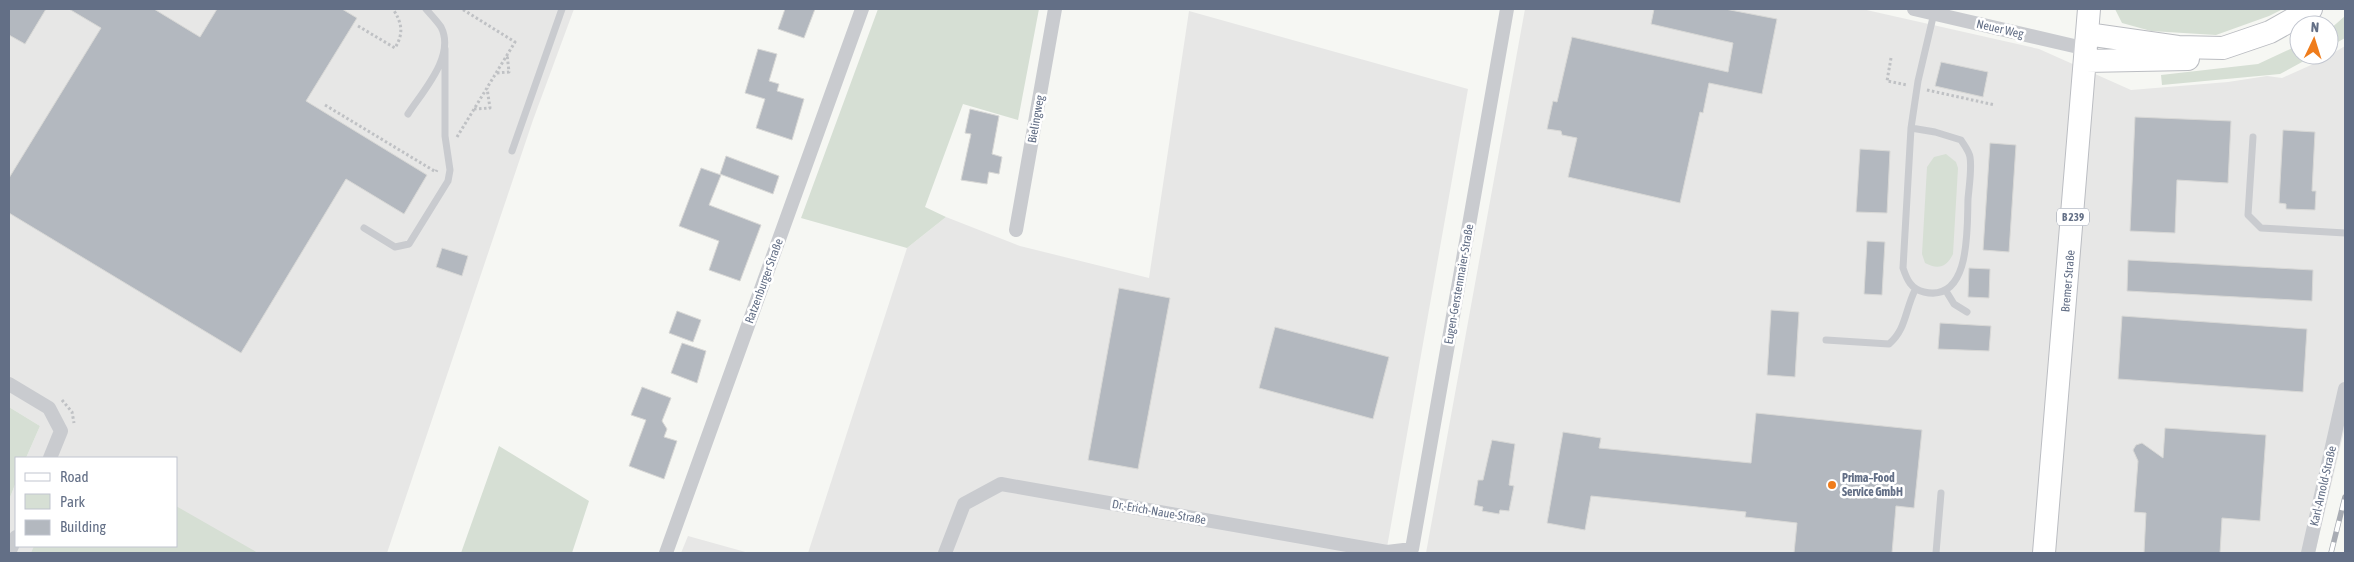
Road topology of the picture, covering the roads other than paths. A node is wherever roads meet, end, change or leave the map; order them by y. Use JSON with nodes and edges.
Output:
{"nodes":[{"id":1,"x":426,"y":9,"type":"edge"},
{"id":2,"x":562,"y":9,"type":"edge"},
{"id":3,"x":862,"y":9,"type":"edge"},
{"id":4,"x":1055,"y":9,"type":"edge"},
{"id":5,"x":1507,"y":9,"type":"edge"},
{"id":6,"x":1914,"y":9,"type":"edge"},
{"id":7,"x":2089,"y":9,"type":"edge"},
{"id":8,"x":2311,"y":9,"type":"edge"},
{"id":9,"x":1934,"y":13,"type":"junction"},
{"id":10,"x":2289,"y":35,"type":"edge"},
{"id":11,"x":2087,"y":48,"type":"junction"},
{"id":12,"x":444,"y":50,"type":"junction"},
{"id":13,"x":408,"y":114,"type":"dead end"},
{"id":14,"x":1911,"y":128,"type":"junction"},
{"id":15,"x":2253,"y":137,"type":"dead end"},
{"id":16,"x":512,"y":151,"type":"dead end"},
{"id":17,"x":364,"y":228,"type":"dead end"},
{"id":18,"x":1016,"y":230,"type":"dead end"},
{"id":19,"x":2345,"y":233,"type":"edge"},
{"id":20,"x":1916,"y":290,"type":"junction"},
{"id":21,"x":1946,"y":291,"type":"junction"},
{"id":22,"x":1967,"y":312,"type":"dead end"},
{"id":23,"x":1826,"y":340,"type":"dead end"},
{"id":24,"x":9,"y":384,"type":"edge"},
{"id":25,"x":2345,"y":388,"type":"edge"},
{"id":26,"x":50,"y":457,"type":"edge"},
{"id":27,"x":1941,"y":493,"type":"dead end"},
{"id":28,"x":15,"y":539,"type":"edge"},
{"id":29,"x":1416,"y":551,"type":"edge"},
{"id":30,"x":9,"y":553,"type":"edge"},
{"id":31,"x":666,"y":553,"type":"edge"},
{"id":32,"x":945,"y":553,"type":"edge"},
{"id":33,"x":1936,"y":553,"type":"edge"},
{"id":34,"x":2044,"y":553,"type":"edge"},
{"id":35,"x":2308,"y":553,"type":"edge"}],
"edges":[{"from":1,"to":12,"type":"lane"},
{"from":2,"to":16,"type":"lane"},
{"from":3,"to":31,"type":"street","name":"Ratzenburger Straße"},
{"from":4,"to":18,"type":"street","name":"Bielingweg"},
{"from":5,"to":29,"type":"street","name":"Eugen-Gerstenmaier-Straße"},
{"from":6,"to":9,"type":"street","name":"Neuer Weg"},
{"from":7,"to":11,"type":"main road","name":"Bremer Straße","number":"B 239"},
{"from":8,"to":11,"type":"main road"},
{"from":9,"to":11,"type":"street","name":"Neuer Weg"},
{"from":9,"to":14,"type":"lane"},
{"from":10,"to":11,"type":"main road"},
{"from":11,"to":34,"type":"main road","name":"Bremer Straße","number":"B 239"},
{"from":12,"to":13,"type":"lane"},
{"from":12,"to":17,"type":"lane"},
{"from":14,"to":20,"type":"lane"},
{"from":14,"to":21,"type":"lane"},
{"from":15,"to":19,"type":"lane"},
{"from":20,"to":21,"type":"lane"},
{"from":20,"to":23,"type":"lane"},
{"from":21,"to":22,"type":"lane"},
{"from":24,"to":26,"type":"street"},
{"from":25,"to":35,"type":"street","name":"Karl-Arnold-Straße"},
{"from":27,"to":33,"type":"lane"},
{"from":28,"to":30,"type":"street"},
{"from":29,"to":32,"type":"street","name":"Dr.-Erich-Naue-Straße"}]}
